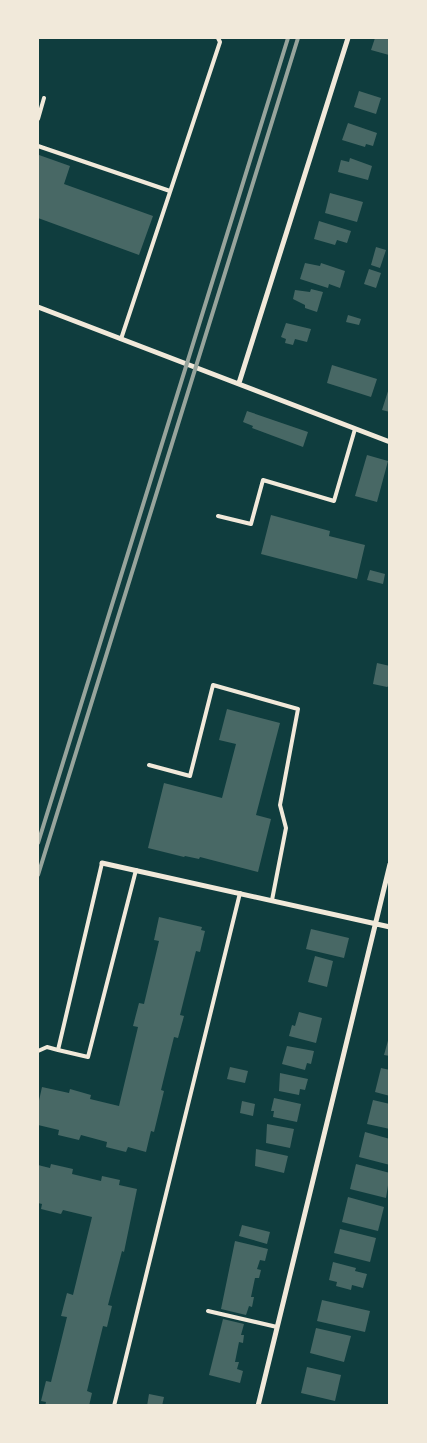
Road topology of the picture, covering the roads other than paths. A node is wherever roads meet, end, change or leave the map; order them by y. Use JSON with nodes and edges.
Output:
{"nodes":[{"id":1,"x":218,"y":38,"type":"edge"},
{"id":2,"x":348,"y":38,"type":"edge"},
{"id":3,"x":44,"y":98,"type":"dead end"},
{"id":4,"x":38,"y":119,"type":"edge"},
{"id":5,"x":38,"y":146,"type":"edge"},
{"id":6,"x":170,"y":191,"type":"junction"},
{"id":7,"x":38,"y":307,"type":"edge"},
{"id":8,"x":121,"y":338,"type":"junction"},
{"id":9,"x":239,"y":383,"type":"junction"},
{"id":10,"x":356,"y":429,"type":"junction"},
{"id":11,"x":390,"y":442,"type":"edge"},
{"id":12,"x":218,"y":516,"type":"dead end"},
{"id":13,"x":149,"y":765,"type":"dead end"},
{"id":14,"x":102,"y":863,"type":"joint"},
{"id":15,"x":390,"y":864,"type":"edge"},
{"id":16,"x":136,"y":870,"type":"junction"},
{"id":17,"x":240,"y":893,"type":"junction"},
{"id":18,"x":272,"y":900,"type":"junction"},
{"id":19,"x":374,"y":923,"type":"junction"},
{"id":20,"x":390,"y":927,"type":"edge"},
{"id":21,"x":58,"y":1050,"type":"junction"},
{"id":22,"x":38,"y":1051,"type":"edge"},
{"id":23,"x":208,"y":1311,"type":"dead end"},
{"id":24,"x":277,"y":1327,"type":"junction"},
{"id":25,"x":114,"y":1406,"type":"edge"},
{"id":26,"x":258,"y":1406,"type":"edge"}],
"edges":[{"from":1,"to":6,"type":"lane"},
{"from":2,"to":9,"type":"street"},
{"from":3,"to":4,"type":"lane"},
{"from":5,"to":6,"type":"lane"},
{"from":6,"to":8,"type":"lane"},
{"from":7,"to":8,"type":"street"},
{"from":8,"to":9,"type":"street"},
{"from":9,"to":10,"type":"street"},
{"from":10,"to":11,"type":"street"},
{"from":10,"to":12,"type":"lane"},
{"from":13,"to":18,"type":"lane"},
{"from":14,"to":16,"type":"street"},
{"from":14,"to":21,"type":"lane"},
{"from":15,"to":19,"type":"street"},
{"from":16,"to":17,"type":"street"},
{"from":16,"to":21,"type":"lane"},
{"from":17,"to":18,"type":"street"},
{"from":17,"to":25,"type":"lane"},
{"from":18,"to":19,"type":"street"},
{"from":19,"to":20,"type":"street"},
{"from":19,"to":24,"type":"street"},
{"from":21,"to":22,"type":"lane"},
{"from":23,"to":24,"type":"lane"},
{"from":24,"to":26,"type":"street"}]}
